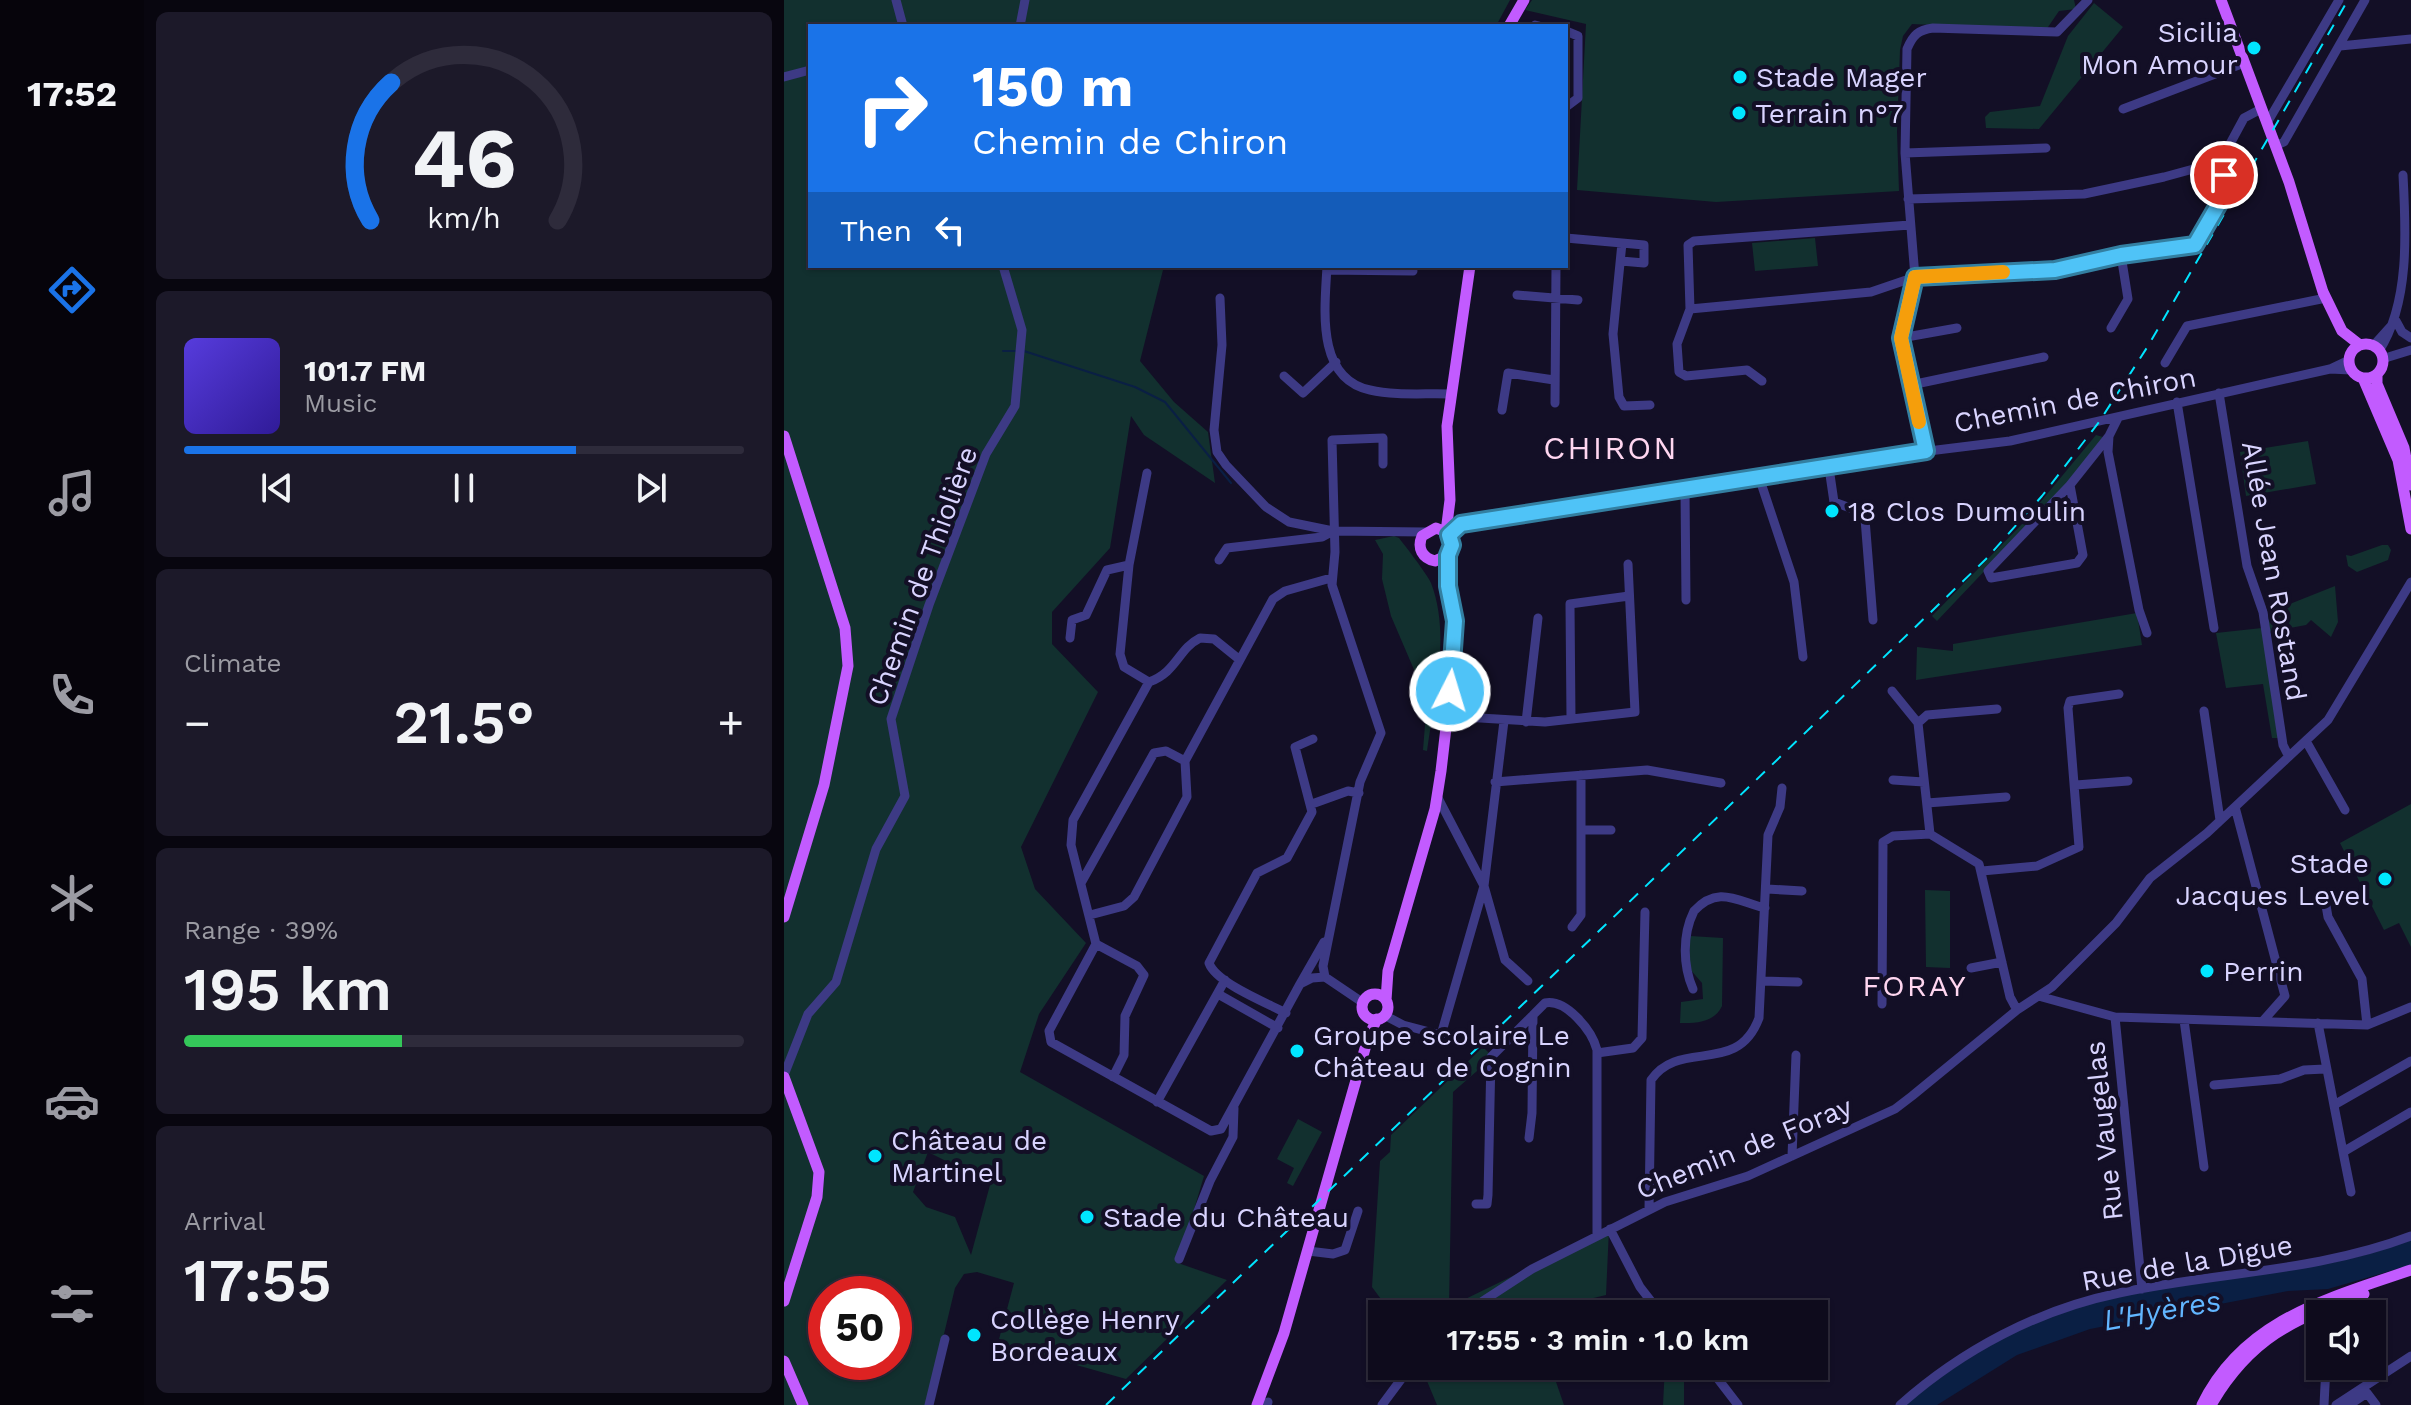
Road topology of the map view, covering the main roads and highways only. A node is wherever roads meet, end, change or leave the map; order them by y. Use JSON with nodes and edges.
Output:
{"nodes":[{"id":1,"x":1524,"y":0,"type":"edge"},
{"id":2,"x":2221,"y":0,"type":"edge"},
{"id":3,"x":1510,"y":24,"type":"edge"},
{"id":4,"x":2313,"y":263,"type":"junction"},
{"id":5,"x":1470,"y":268,"type":"edge"},
{"id":6,"x":2320,"y":296,"type":"junction"},
{"id":7,"x":2340,"y":328,"type":"junction"},
{"id":8,"x":2353,"y":357,"type":"junction"},
{"id":9,"x":2377,"y":374,"type":"junction"},
{"id":10,"x":2363,"y":378,"type":"junction"},
{"id":11,"x":784,"y":436,"type":"edge"},
{"id":12,"x":2411,"y":485,"type":"edge"},
{"id":13,"x":1450,"y":500,"type":"junction"},
{"id":14,"x":2408,"y":514,"type":"edge"},
{"id":15,"x":2411,"y":529,"type":"edge"},
{"id":16,"x":1428,"y":530,"type":"junction"},
{"id":17,"x":1448,"y":534,"type":"junction"},
{"id":18,"x":1448,"y":555,"type":"junction"},
{"id":19,"x":1435,"y":561,"type":"junction"},
{"id":20,"x":1448,"y":586,"type":"junction"},
{"id":21,"x":784,"y":917,"type":"edge"},
{"id":22,"x":1388,"y":971,"type":"junction"},
{"id":23,"x":1374,"y":994,"type":"junction"},
{"id":24,"x":1386,"y":1000,"type":"junction"},
{"id":25,"x":1377,"y":1018,"type":"junction"},
{"id":26,"x":784,"y":1076,"type":"edge"},
{"id":27,"x":2411,"y":1270,"type":"edge"},
{"id":28,"x":2411,"y":1277,"type":"edge"},
{"id":29,"x":2339,"y":1299,"type":"junction"},
{"id":30,"x":784,"y":1301,"type":"edge"},
{"id":31,"x":784,"y":1361,"type":"edge"},
{"id":32,"x":1264,"y":1404,"type":"edge"},
{"id":33,"x":803,"y":1405,"type":"edge"},
{"id":34,"x":2202,"y":1405,"type":"edge"},
{"id":35,"x":2211,"y":1405,"type":"edge"}],
"edges":[{"from":1,"to":3,"type":"main road"},
{"from":2,"to":4,"type":"main road"},
{"from":4,"to":6,"type":"main road"},
{"from":4,"to":7,"type":"main road"},
{"from":5,"to":13,"type":"main road"},
{"from":6,"to":7,"type":"main road"},
{"from":6,"to":8,"type":"main road"},
{"from":7,"to":8,"type":"main road"},
{"from":8,"to":9,"type":"main road"},
{"from":8,"to":10,"type":"main road"},
{"from":9,"to":10,"type":"main road"},
{"from":9,"to":12,"type":"main road"},
{"from":10,"to":14,"type":"main road"},
{"from":11,"to":21,"type":"main road"},
{"from":13,"to":16,"type":"main road"},
{"from":13,"to":17,"type":"main road"},
{"from":14,"to":15,"type":"main road"},
{"from":16,"to":17,"type":"main road"},
{"from":16,"to":19,"type":"main road"},
{"from":17,"to":18,"type":"main road"},
{"from":18,"to":19,"type":"main road"},
{"from":18,"to":20,"type":"main road"},
{"from":19,"to":20,"type":"main road"},
{"from":20,"to":22,"type":"main road"},
{"from":22,"to":23,"type":"main road"},
{"from":22,"to":24,"type":"main road"},
{"from":23,"to":24,"type":"main road"},
{"from":23,"to":25,"type":"main road"},
{"from":24,"to":25,"type":"main road"},
{"from":25,"to":32,"type":"main road"},
{"from":26,"to":30,"type":"main road"},
{"from":27,"to":29,"type":"main road"},
{"from":28,"to":29,"type":"main road"},
{"from":29,"to":34,"type":"main road"},
{"from":29,"to":35,"type":"main road"},
{"from":31,"to":33,"type":"main road"}]}
